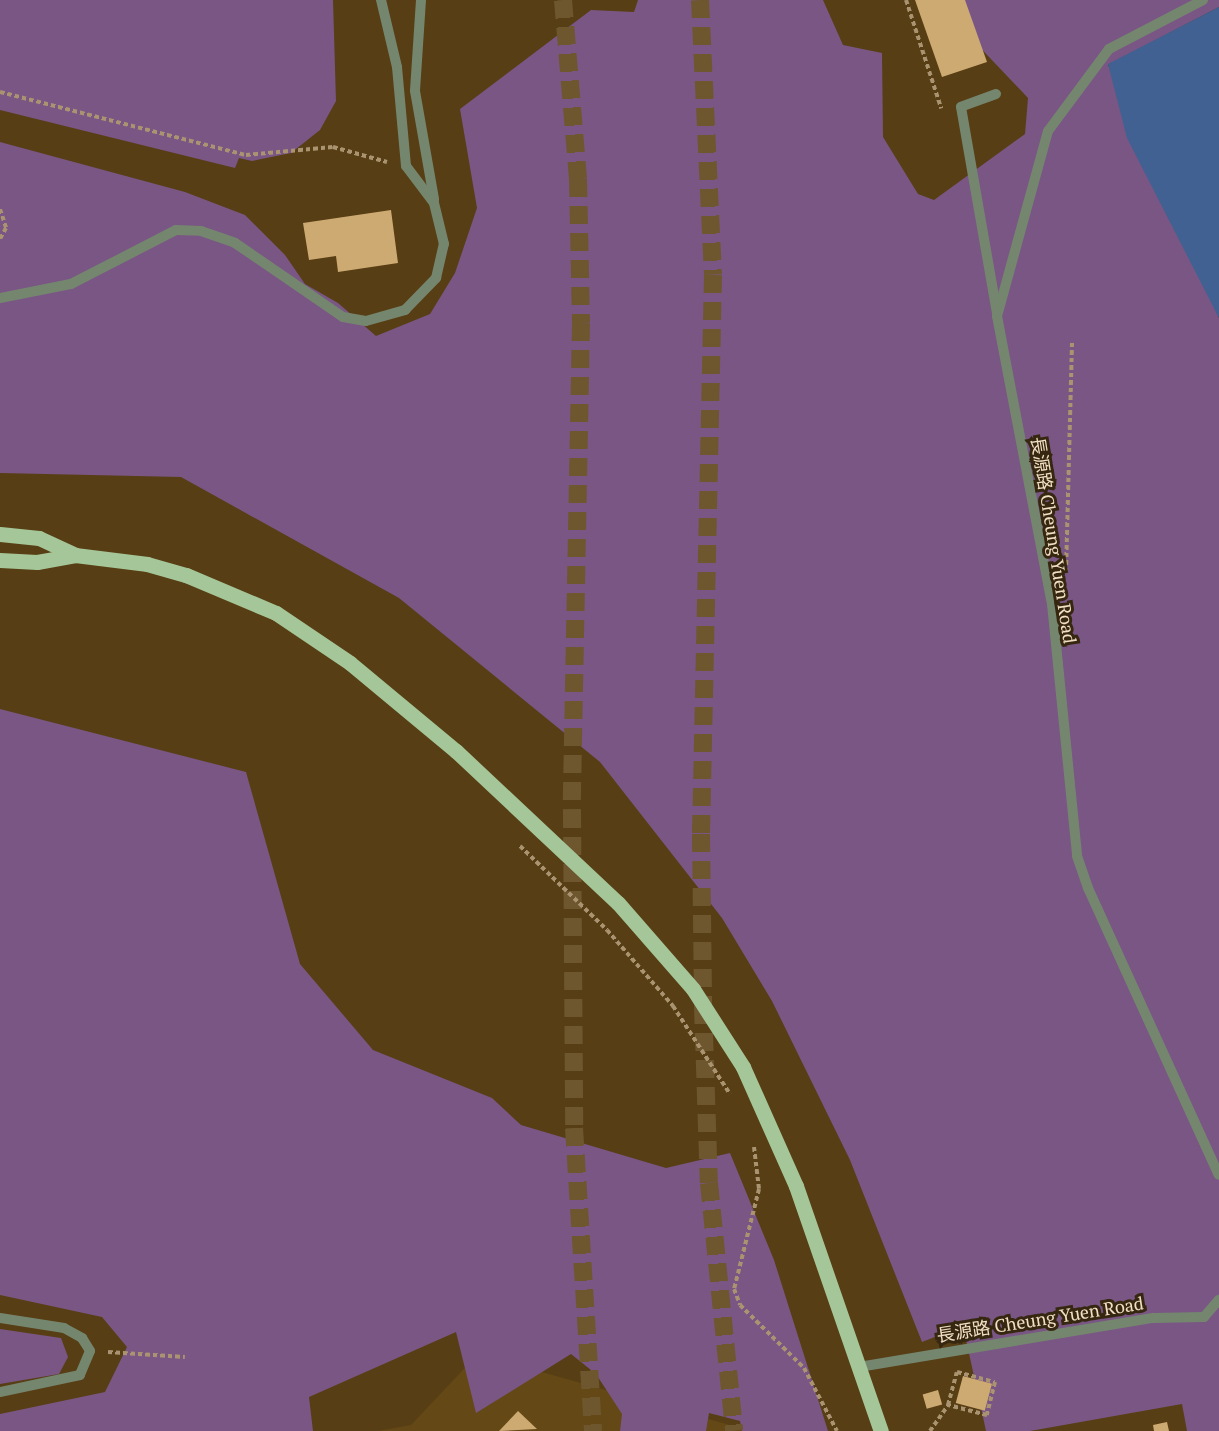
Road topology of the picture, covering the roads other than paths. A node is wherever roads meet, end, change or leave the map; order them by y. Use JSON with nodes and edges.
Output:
{"nodes":[{"id":1,"x":381,"y":0,"type":"edge"},
{"id":2,"x":421,"y":0,"type":"edge"},
{"id":3,"x":1203,"y":0,"type":"edge"},
{"id":4,"x":996,"y":94,"type":"dead end"},
{"id":5,"x":434,"y":202,"type":"junction"},
{"id":6,"x":0,"y":298,"type":"edge"},
{"id":7,"x":997,"y":316,"type":"junction"},
{"id":8,"x":0,"y":534,"type":"edge"},
{"id":9,"x":75,"y":555,"type":"junction"},
{"id":10,"x":0,"y":560,"type":"edge"},
{"id":11,"x":1219,"y":1175,"type":"edge"},
{"id":12,"x":1219,"y":1299,"type":"edge"},
{"id":13,"x":0,"y":1318,"type":"edge"},
{"id":14,"x":859,"y":1367,"type":"junction"},
{"id":15,"x":0,"y":1392,"type":"edge"},
{"id":16,"x":881,"y":1431,"type":"edge"}],
"edges":[{"from":1,"to":5,"type":"lane"},
{"from":2,"to":5,"type":"lane"},
{"from":3,"to":7,"type":"lane","name":"長源路 Cheung Yuen Road"},
{"from":4,"to":7,"type":"lane"},
{"from":5,"to":6,"type":"lane"},
{"from":7,"to":11,"type":"lane","name":"長源路 Cheung Yuen Road"},
{"from":8,"to":9,"type":"main road"},
{"from":9,"to":10,"type":"main road"},
{"from":9,"to":14,"type":"main road"},
{"from":12,"to":14,"type":"lane","name":"長源路 Cheung Yuen Road"},
{"from":13,"to":15,"type":"lane"},
{"from":14,"to":16,"type":"main road"}]}
